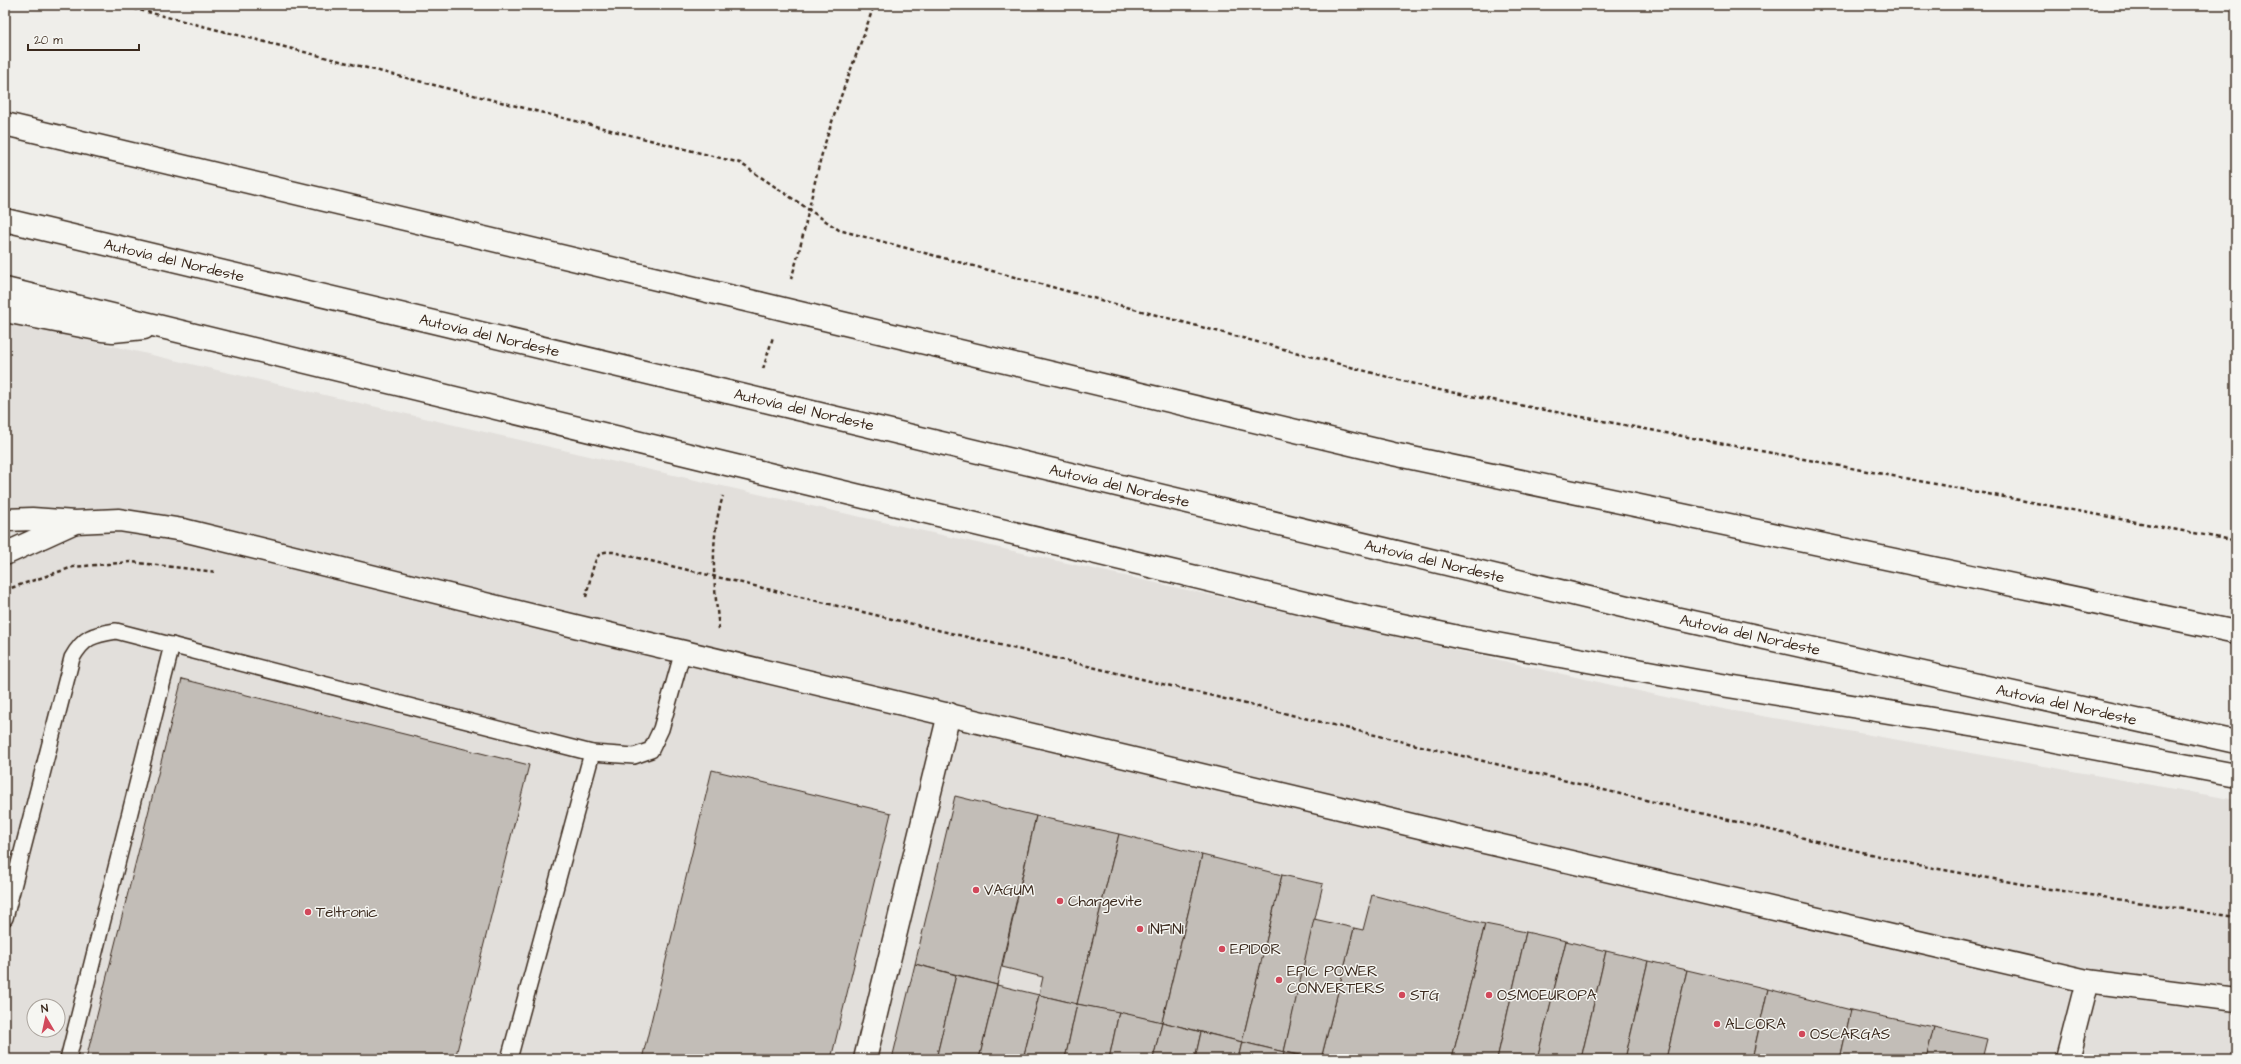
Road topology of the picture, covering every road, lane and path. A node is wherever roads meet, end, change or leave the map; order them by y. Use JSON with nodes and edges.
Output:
{"nodes":[{"id":1,"x":120,"y":5,"type":"edge"},
{"id":2,"x":874,"y":5,"type":"edge"},
{"id":3,"x":5,"y":124,"type":"edge"},
{"id":4,"x":807,"y":209,"type":"junction"},
{"id":5,"x":5,"y":220,"type":"edge"},
{"id":6,"x":789,"y":286,"type":"dead end"},
{"id":7,"x":5,"y":289,"type":"edge"},
{"id":8,"x":5,"y":311,"type":"edge"},
{"id":9,"x":158,"y":326,"type":"junction"},
{"id":10,"x":774,"y":332,"type":"dead end"},
{"id":11,"x":762,"y":370,"type":"dead end"},
{"id":12,"x":724,"y":492,"type":"dead end"},
{"id":13,"x":5,"y":520,"type":"edge"},
{"id":14,"x":75,"y":522,"type":"junction"},
{"id":15,"x":2236,"y":541,"type":"edge"},
{"id":16,"x":5,"y":554,"type":"edge"},
{"id":17,"x":224,"y":573,"type":"dead end"},
{"id":18,"x":713,"y":575,"type":"junction"},
{"id":19,"x":5,"y":590,"type":"edge"},
{"id":20,"x":579,"y":626,"type":"junction"},
{"id":21,"x":2236,"y":632,"type":"edge"},
{"id":22,"x":172,"y":645,"type":"junction"},
{"id":23,"x":683,"y":651,"type":"junction"},
{"id":24,"x":723,"y":660,"type":"junction"},
{"id":25,"x":949,"y":714,"type":"junction"},
{"id":26,"x":2236,"y":742,"type":"edge"},
{"id":27,"x":592,"y":754,"type":"junction"},
{"id":28,"x":2236,"y":775,"type":"edge"},
{"id":29,"x":2236,"y":917,"type":"edge"},
{"id":30,"x":5,"y":918,"type":"edge"},
{"id":31,"x":2087,"y":981,"type":"junction"},
{"id":32,"x":2236,"y":1000,"type":"edge"},
{"id":33,"x":68,"y":1059,"type":"edge"},
{"id":34,"x":509,"y":1059,"type":"edge"},
{"id":35,"x":865,"y":1059,"type":"edge"},
{"id":36,"x":2067,"y":1059,"type":"edge"}],
"edges":[{"from":1,"to":4,"type":"path"},
{"from":2,"to":4,"type":"path"},
{"from":3,"to":21,"type":"main road","bridge":true},
{"from":4,"to":6,"type":"path"},
{"from":4,"to":15,"type":"path"},
{"from":5,"to":26,"type":"main road","name":"Autovía del Nordeste","bridge":true},
{"from":7,"to":9,"type":"main road"},
{"from":8,"to":9,"type":"main road"},
{"from":9,"to":28,"type":"main road","bridge":true},
{"from":10,"to":11,"type":"path"},
{"from":12,"to":18,"type":"path"},
{"from":13,"to":14,"type":"main road"},
{"from":14,"to":16,"type":"main road"},
{"from":14,"to":20,"type":"main road"},
{"from":17,"to":19,"type":"path"},
{"from":18,"to":20,"type":"path"},
{"from":18,"to":24,"type":"path"},
{"from":18,"to":29,"type":"path"},
{"from":20,"to":23,"type":"main road"},
{"from":22,"to":27,"type":"lane"},
{"from":22,"to":30,"type":"lane"},
{"from":22,"to":33,"type":"lane"},
{"from":23,"to":24,"type":"main road"},
{"from":23,"to":27,"type":"lane"},
{"from":24,"to":25,"type":"main road"},
{"from":25,"to":31,"type":"main road"},
{"from":25,"to":35,"type":"main road"},
{"from":27,"to":34,"type":"lane"},
{"from":31,"to":32,"type":"main road"},
{"from":31,"to":36,"type":"main road"}]}
